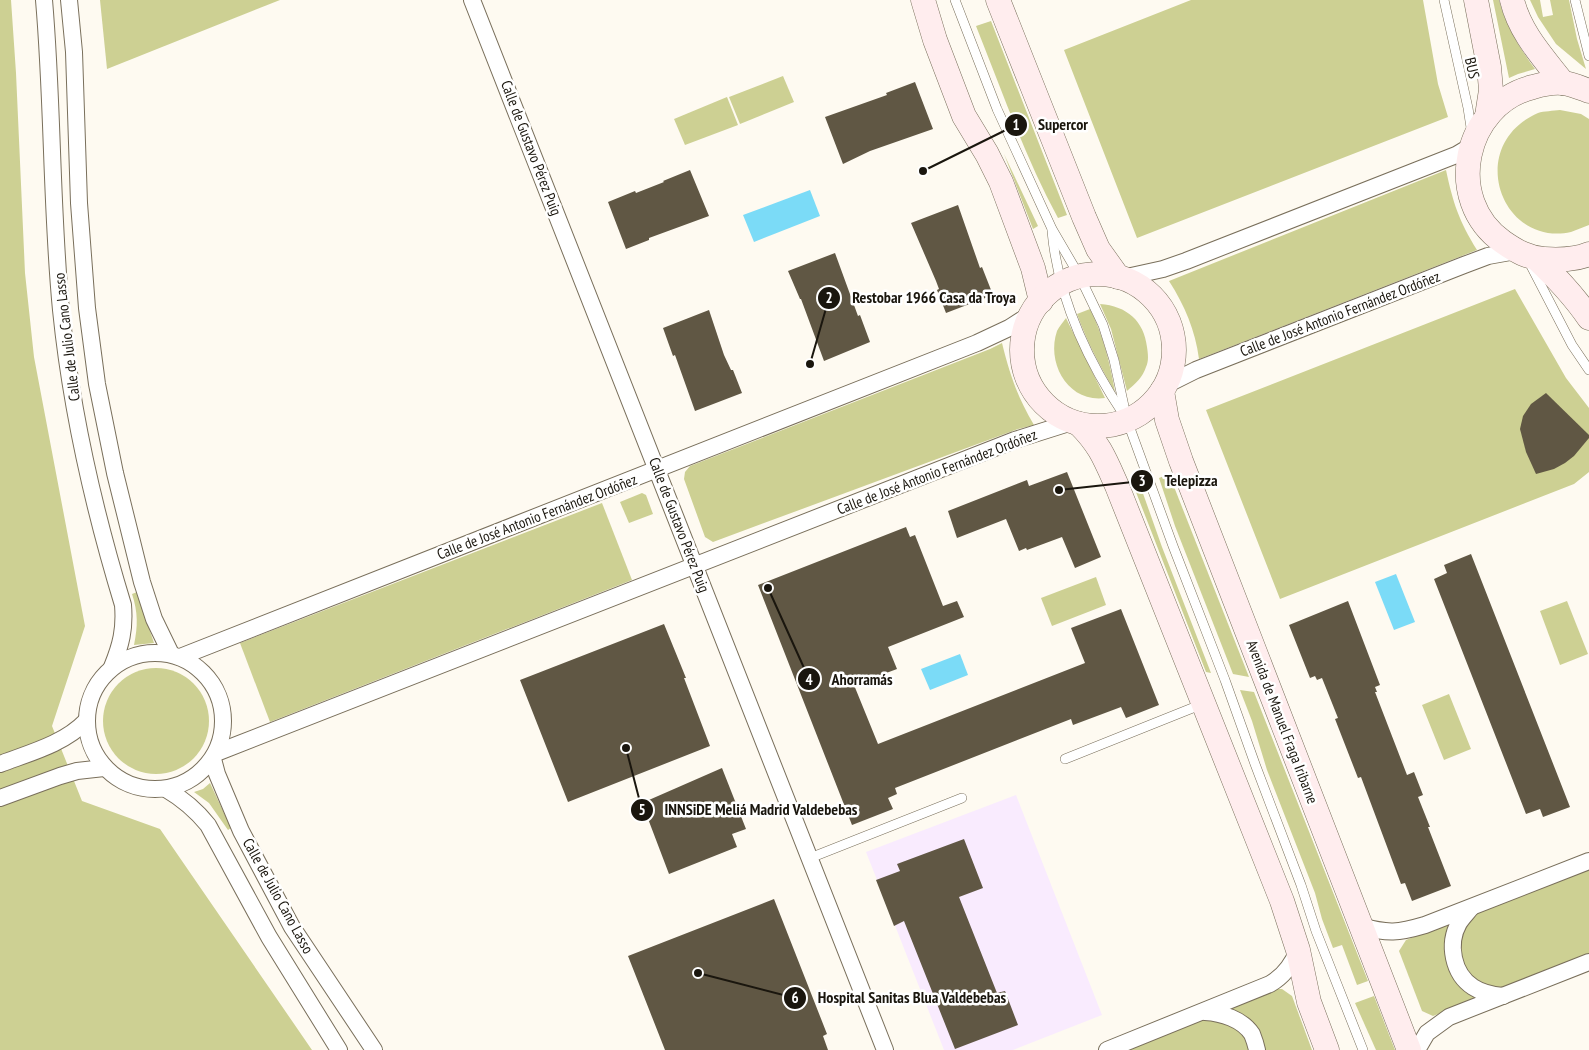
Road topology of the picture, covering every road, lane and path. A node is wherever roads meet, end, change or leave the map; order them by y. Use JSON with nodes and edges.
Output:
{"nodes":[{"id":1,"x":44,"y":0,"type":"edge"},
{"id":2,"x":69,"y":0,"type":"edge"},
{"id":3,"x":472,"y":0,"type":"edge"},
{"id":4,"x":923,"y":0,"type":"edge"},
{"id":5,"x":955,"y":0,"type":"edge"},
{"id":6,"x":998,"y":0,"type":"edge"},
{"id":7,"x":1444,"y":0,"type":"edge"},
{"id":8,"x":1476,"y":0,"type":"edge"},
{"id":9,"x":1512,"y":0,"type":"edge"},
{"id":10,"x":1576,"y":0,"type":"edge"},
{"id":11,"x":1589,"y":56,"type":"edge"},
{"id":12,"x":1563,"y":83,"type":"junction"},
{"id":13,"x":1589,"y":90,"type":"edge"},
{"id":14,"x":1487,"y":116,"type":"junction"},
{"id":15,"x":1472,"y":144,"type":"junction"},
{"id":16,"x":1052,"y":229,"type":"junction"},
{"id":17,"x":1589,"y":254,"type":"edge"},
{"id":18,"x":1526,"y":255,"type":"junction"},
{"id":19,"x":1120,"y":277,"type":"junction"},
{"id":20,"x":1071,"y":280,"type":"junction"},
{"id":21,"x":1036,"y":307,"type":"junction"},
{"id":22,"x":1589,"y":318,"type":"edge"},
{"id":23,"x":1589,"y":370,"type":"edge"},
{"id":24,"x":1164,"y":388,"type":"junction"},
{"id":25,"x":1127,"y":420,"type":"junction"},
{"id":26,"x":1075,"y":423,"type":"junction"},
{"id":27,"x":657,"y":470,"type":"junction"},
{"id":28,"x":695,"y":566,"type":"junction"},
{"id":29,"x":175,"y":656,"type":"junction"},
{"id":30,"x":112,"y":667,"type":"junction"},
{"id":31,"x":1205,"y":708,"type":"junction"},
{"id":32,"x":86,"y":721,"type":"junction"},
{"id":33,"x":215,"y":756,"type":"junction"},
{"id":34,"x":1065,"y":759,"type":"dead end"},
{"id":35,"x":2,"y":763,"type":"edge"},
{"id":36,"x":104,"y":768,"type":"junction"},
{"id":37,"x":166,"y":789,"type":"junction"},
{"id":38,"x":8,"y":796,"type":"edge"},
{"id":39,"x":962,"y":798,"type":"dead end"},
{"id":40,"x":810,"y":858,"type":"junction"},
{"id":41,"x":1589,"y":861,"type":"edge"},
{"id":42,"x":1472,"y":908,"type":"junction"},
{"id":43,"x":1361,"y":926,"type":"junction"},
{"id":44,"x":1298,"y":950,"type":"junction"},
{"id":45,"x":1589,"y":962,"type":"edge"},
{"id":46,"x":1503,"y":996,"type":"junction"},
{"id":47,"x":1203,"y":1012,"type":"junction"},
{"id":48,"x":339,"y":1050,"type":"edge"},
{"id":49,"x":374,"y":1050,"type":"edge"},
{"id":50,"x":885,"y":1050,"type":"edge"},
{"id":51,"x":1107,"y":1050,"type":"edge"},
{"id":52,"x":1257,"y":1050,"type":"edge"},
{"id":53,"x":1328,"y":1050,"type":"edge"},
{"id":54,"x":1364,"y":1050,"type":"edge"},
{"id":55,"x":1410,"y":1050,"type":"edge"},
{"id":56,"x":1417,"y":1050,"type":"edge"}],
"edges":[{"from":1,"to":30,"type":"street","name":"Calle de Julio Cano Lasso"},
{"from":2,"to":29,"type":"street","name":"Calle de Julio Cano Lasso"},
{"from":3,"to":27,"type":"street","name":"Calle de Gustavo Pérez Puig"},
{"from":4,"to":21,"type":"street"},
{"from":5,"to":16,"type":"lane"},
{"from":6,"to":19,"type":"street"},
{"from":7,"to":15,"type":"lane","name":"BUS"},
{"from":8,"to":14,"type":"street"},
{"from":9,"to":12,"type":"street"},
{"from":10,"to":11,"type":"lane"},
{"from":12,"to":13,"type":"street"},
{"from":12,"to":14,"type":"street"},
{"from":14,"to":15,"type":"street"},
{"from":15,"to":18,"type":"street"},
{"from":15,"to":19,"type":"street"},
{"from":16,"to":20,"type":"lane"},
{"from":16,"to":20,"type":"lane"},
{"from":17,"to":18,"type":"street"},
{"from":18,"to":22,"type":"street"},
{"from":18,"to":23,"type":"lane"},
{"from":18,"to":24,"type":"street","name":"Calle de José Antonio Fernández Ordóñez"},
{"from":19,"to":20,"type":"street"},
{"from":19,"to":24,"type":"street"},
{"from":20,"to":21,"type":"street"},
{"from":20,"to":25,"type":"lane"},
{"from":20,"to":25,"type":"lane"},
{"from":21,"to":26,"type":"street"},
{"from":21,"to":27,"type":"street","name":"Calle de José Antonio Fernández Ordóñez"},
{"from":24,"to":25,"type":"street"},
{"from":24,"to":43,"type":"street","name":"Avenida de Manuel Fraga Iribarne"},
{"from":25,"to":26,"type":"street"},
{"from":25,"to":54,"type":"lane"},
{"from":26,"to":28,"type":"street","name":"Calle de José Antonio Fernández Ordóñez"},
{"from":26,"to":31,"type":"street"},
{"from":27,"to":28,"type":"street","name":"Calle de Gustavo Pérez Puig"},
{"from":27,"to":29,"type":"street","name":"Calle de José Antonio Fernández Ordóñez"},
{"from":28,"to":33,"type":"street","name":"Calle de José Antonio Fernández Ordóñez"},
{"from":28,"to":40,"type":"street","name":"Calle de Gustavo Pérez Puig"},
{"from":29,"to":30,"type":"street"},
{"from":29,"to":33,"type":"street"},
{"from":30,"to":32,"type":"street"},
{"from":31,"to":34,"type":"lane"},
{"from":31,"to":44,"type":"street"},
{"from":32,"to":35,"type":"street"},
{"from":32,"to":36,"type":"street"},
{"from":33,"to":37,"type":"street"},
{"from":33,"to":49,"type":"street","name":"Calle de Julio Cano Lasso"},
{"from":36,"to":37,"type":"street"},
{"from":36,"to":38,"type":"street"},
{"from":37,"to":48,"type":"street","name":"Calle de Julio Cano Lasso"},
{"from":39,"to":40,"type":"lane"},
{"from":40,"to":50,"type":"street","name":"Calle de Gustavo Pérez Puig"},
{"from":41,"to":42,"type":"street"},
{"from":42,"to":43,"type":"street"},
{"from":42,"to":46,"type":"street"},
{"from":43,"to":55,"type":"street","name":"Avenida de Manuel Fraga Iribarne"},
{"from":44,"to":47,"type":"street"},
{"from":44,"to":53,"type":"street"},
{"from":45,"to":46,"type":"street"},
{"from":46,"to":56,"type":"street"},
{"from":47,"to":51,"type":"street"},
{"from":47,"to":52,"type":"street"}]}
